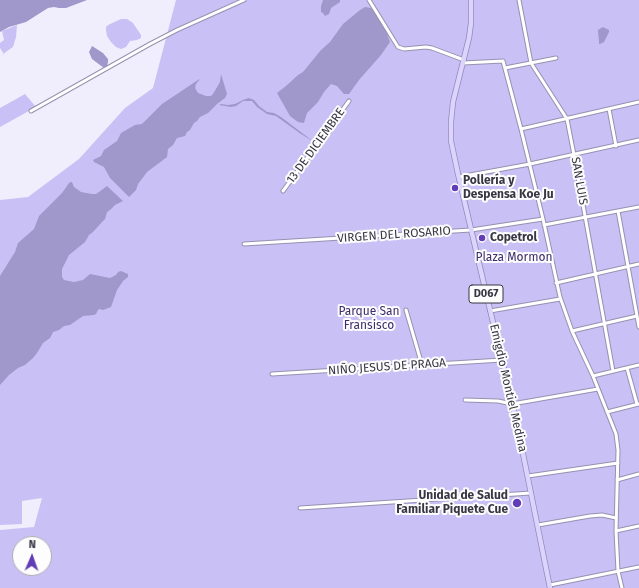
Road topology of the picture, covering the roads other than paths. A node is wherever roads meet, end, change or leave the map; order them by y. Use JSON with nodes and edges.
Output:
{"nodes":[{"id":1,"x":244,"y":0,"type":"edge"},
{"id":2,"x":369,"y":0,"type":"edge"},
{"id":3,"x":471,"y":0,"type":"edge"},
{"id":4,"x":519,"y":0,"type":"edge"},
{"id":5,"x":556,"y":58,"type":"dead end"},
{"id":6,"x":464,"y":61,"type":"junction"},
{"id":7,"x":531,"y":63,"type":"junction"},
{"id":8,"x":506,"y":68,"type":"junction"},
{"id":9,"x":349,"y":101,"type":"dead end"},
{"id":10,"x":639,"y":102,"type":"edge"},
{"id":11,"x":609,"y":109,"type":"junction"},
{"id":12,"x":31,"y":112,"type":"dead end"},
{"id":13,"x":567,"y":119,"type":"junction"},
{"id":14,"x":521,"y":129,"type":"junction"},
{"id":15,"x":639,"y":140,"type":"edge"},
{"id":16,"x":616,"y":146,"type":"junction"},
{"id":17,"x":574,"y":155,"type":"junction"},
{"id":18,"x":530,"y":164,"type":"junction"},
{"id":19,"x":459,"y":177,"type":"junction"},
{"id":20,"x":283,"y":191,"type":"dead end"},
{"id":21,"x":639,"y":207,"type":"edge"},
{"id":22,"x":618,"y":211,"type":"junction"},
{"id":23,"x":585,"y":217,"type":"junction"},
{"id":24,"x":543,"y":219,"type":"junction"},
{"id":25,"x":544,"y":225,"type":"junction"},
{"id":26,"x":471,"y":230,"type":"junction"},
{"id":27,"x":244,"y":244,"type":"dead end"},
{"id":28,"x":639,"y":264,"type":"edge"},
{"id":29,"x":628,"y":267,"type":"junction"},
{"id":30,"x":595,"y":274,"type":"junction"},
{"id":31,"x":556,"y":283,"type":"junction"},
{"id":32,"x":560,"y":299,"type":"junction"},
{"id":33,"x":406,"y":310,"type":"dead end"},
{"id":34,"x":490,"y":311,"type":"junction"},
{"id":35,"x":638,"y":316,"type":"edge"},
{"id":36,"x":604,"y":323,"type":"junction"},
{"id":37,"x":639,"y":327,"type":"edge"},
{"id":38,"x":572,"y":331,"type":"junction"},
{"id":39,"x":502,"y":360,"type":"junction"},
{"id":40,"x":422,"y":365,"type":"junction"},
{"id":41,"x":639,"y":365,"type":"edge"},
{"id":42,"x":627,"y":368,"type":"junction"},
{"id":43,"x":612,"y":371,"type":"junction"},
{"id":44,"x":272,"y":374,"type":"dead end"},
{"id":45,"x":593,"y":376,"type":"junction"},
{"id":46,"x":598,"y":389,"type":"junction"},
{"id":47,"x":465,"y":400,"type":"dead end"},
{"id":48,"x":512,"y":404,"type":"junction"},
{"id":49,"x":638,"y":404,"type":"edge"},
{"id":50,"x":607,"y":412,"type":"junction"},
{"id":51,"x":618,"y":462,"type":"junction"},
{"id":52,"x":639,"y":474,"type":"edge"},
{"id":53,"x":528,"y":476,"type":"junction"},
{"id":54,"x":617,"y":480,"type":"junction"},
{"id":55,"x":531,"y":493,"type":"junction"},
{"id":56,"x":300,"y":508,"type":"dead end"},
{"id":57,"x":616,"y":518,"type":"junction"},
{"id":58,"x":538,"y":525,"type":"junction"},
{"id":59,"x":639,"y":526,"type":"edge"},
{"id":60,"x":616,"y":531,"type":"junction"},
{"id":61,"x":639,"y":567,"type":"edge"},
{"id":62,"x":618,"y":572,"type":"junction"},
{"id":63,"x":550,"y":586,"type":"edge"},
{"id":64,"x":622,"y":588,"type":"edge"}],
"edges":[{"from":1,"to":12,"type":"street"},
{"from":2,"to":6,"type":"street"},
{"from":3,"to":6,"type":"main road","name":"Emigdio Montiel Medina","number":"D067"},
{"from":4,"to":7,"type":"street","name":"SAN LUIS"},
{"from":5,"to":7,"type":"street"},
{"from":6,"to":8,"type":"street"},
{"from":6,"to":19,"type":"main road","name":"Emigdio Montiel Medina","number":"D067"},
{"from":7,"to":8,"type":"street"},
{"from":7,"to":13,"type":"street","name":"SAN LUIS"},
{"from":8,"to":14,"type":"street"},
{"from":9,"to":20,"type":"street","name":"13 DE DICIEMBRE"},
{"from":10,"to":11,"type":"street"},
{"from":11,"to":13,"type":"street"},
{"from":11,"to":16,"type":"street"},
{"from":13,"to":14,"type":"street"},
{"from":13,"to":17,"type":"street","name":"SAN LUIS"},
{"from":14,"to":18,"type":"street"},
{"from":15,"to":16,"type":"street"},
{"from":16,"to":17,"type":"street"},
{"from":17,"to":18,"type":"street"},
{"from":17,"to":23,"type":"street","name":"SAN LUIS"},
{"from":18,"to":19,"type":"street"},
{"from":18,"to":24,"type":"street"},
{"from":19,"to":26,"type":"main road","name":"Emigdio Montiel Medina","number":"D067"},
{"from":21,"to":22,"type":"street"},
{"from":22,"to":23,"type":"street"},
{"from":22,"to":29,"type":"street"},
{"from":23,"to":25,"type":"street"},
{"from":23,"to":30,"type":"street","name":"SAN LUIS"},
{"from":24,"to":25,"type":"street"},
{"from":24,"to":26,"type":"street","name":"VIRGEN DEL ROSARIO"},
{"from":25,"to":31,"type":"street"},
{"from":26,"to":27,"type":"street","name":"VIRGEN DEL ROSARIO"},
{"from":26,"to":34,"type":"main road","name":"Emigdio Montiel Medina","number":"D067"},
{"from":28,"to":29,"type":"street"},
{"from":29,"to":30,"type":"street"},
{"from":29,"to":35,"type":"street"},
{"from":30,"to":31,"type":"street"},
{"from":30,"to":36,"type":"street","name":"SAN LUIS"},
{"from":31,"to":32,"type":"street"},
{"from":32,"to":34,"type":"street"},
{"from":32,"to":38,"type":"street"},
{"from":33,"to":40,"type":"street"},
{"from":34,"to":39,"type":"main road","name":"Emigdio Montiel Medina","number":"D067"},
{"from":35,"to":36,"type":"street"},
{"from":35,"to":37,"type":"street"},
{"from":36,"to":38,"type":"street"},
{"from":36,"to":43,"type":"street","name":"SAN LUIS"},
{"from":38,"to":45,"type":"street"},
{"from":39,"to":40,"type":"street","name":"NIÑO JESUS DE PRAGA"},
{"from":39,"to":48,"type":"main road","name":"Emigdio Montiel Medina","number":"D067"},
{"from":40,"to":44,"type":"street","name":"NIÑO JESUS DE PRAGA"},
{"from":41,"to":42,"type":"street"},
{"from":42,"to":43,"type":"street"},
{"from":42,"to":49,"type":"street"},
{"from":43,"to":45,"type":"street"},
{"from":45,"to":46,"type":"street"},
{"from":46,"to":48,"type":"street"},
{"from":46,"to":50,"type":"street"},
{"from":47,"to":48,"type":"street"},
{"from":48,"to":53,"type":"main road","name":"Emigdio Montiel Medina","number":"D067"},
{"from":49,"to":50,"type":"street"},
{"from":50,"to":51,"type":"street"},
{"from":51,"to":53,"type":"street"},
{"from":51,"to":54,"type":"street"},
{"from":52,"to":54,"type":"street"},
{"from":53,"to":55,"type":"main road","name":"Emigdio Montiel Medina","number":"D067"},
{"from":54,"to":57,"type":"street"},
{"from":55,"to":56,"type":"street"},
{"from":55,"to":58,"type":"main road","name":"Emigdio Montiel Medina","number":"D067"},
{"from":57,"to":58,"type":"street"},
{"from":57,"to":60,"type":"street"},
{"from":58,"to":63,"type":"main road","name":"Emigdio Montiel Medina","number":"D067"},
{"from":59,"to":60,"type":"street"},
{"from":60,"to":62,"type":"street"},
{"from":61,"to":62,"type":"street"},
{"from":62,"to":63,"type":"street"},
{"from":62,"to":64,"type":"street"}]}
